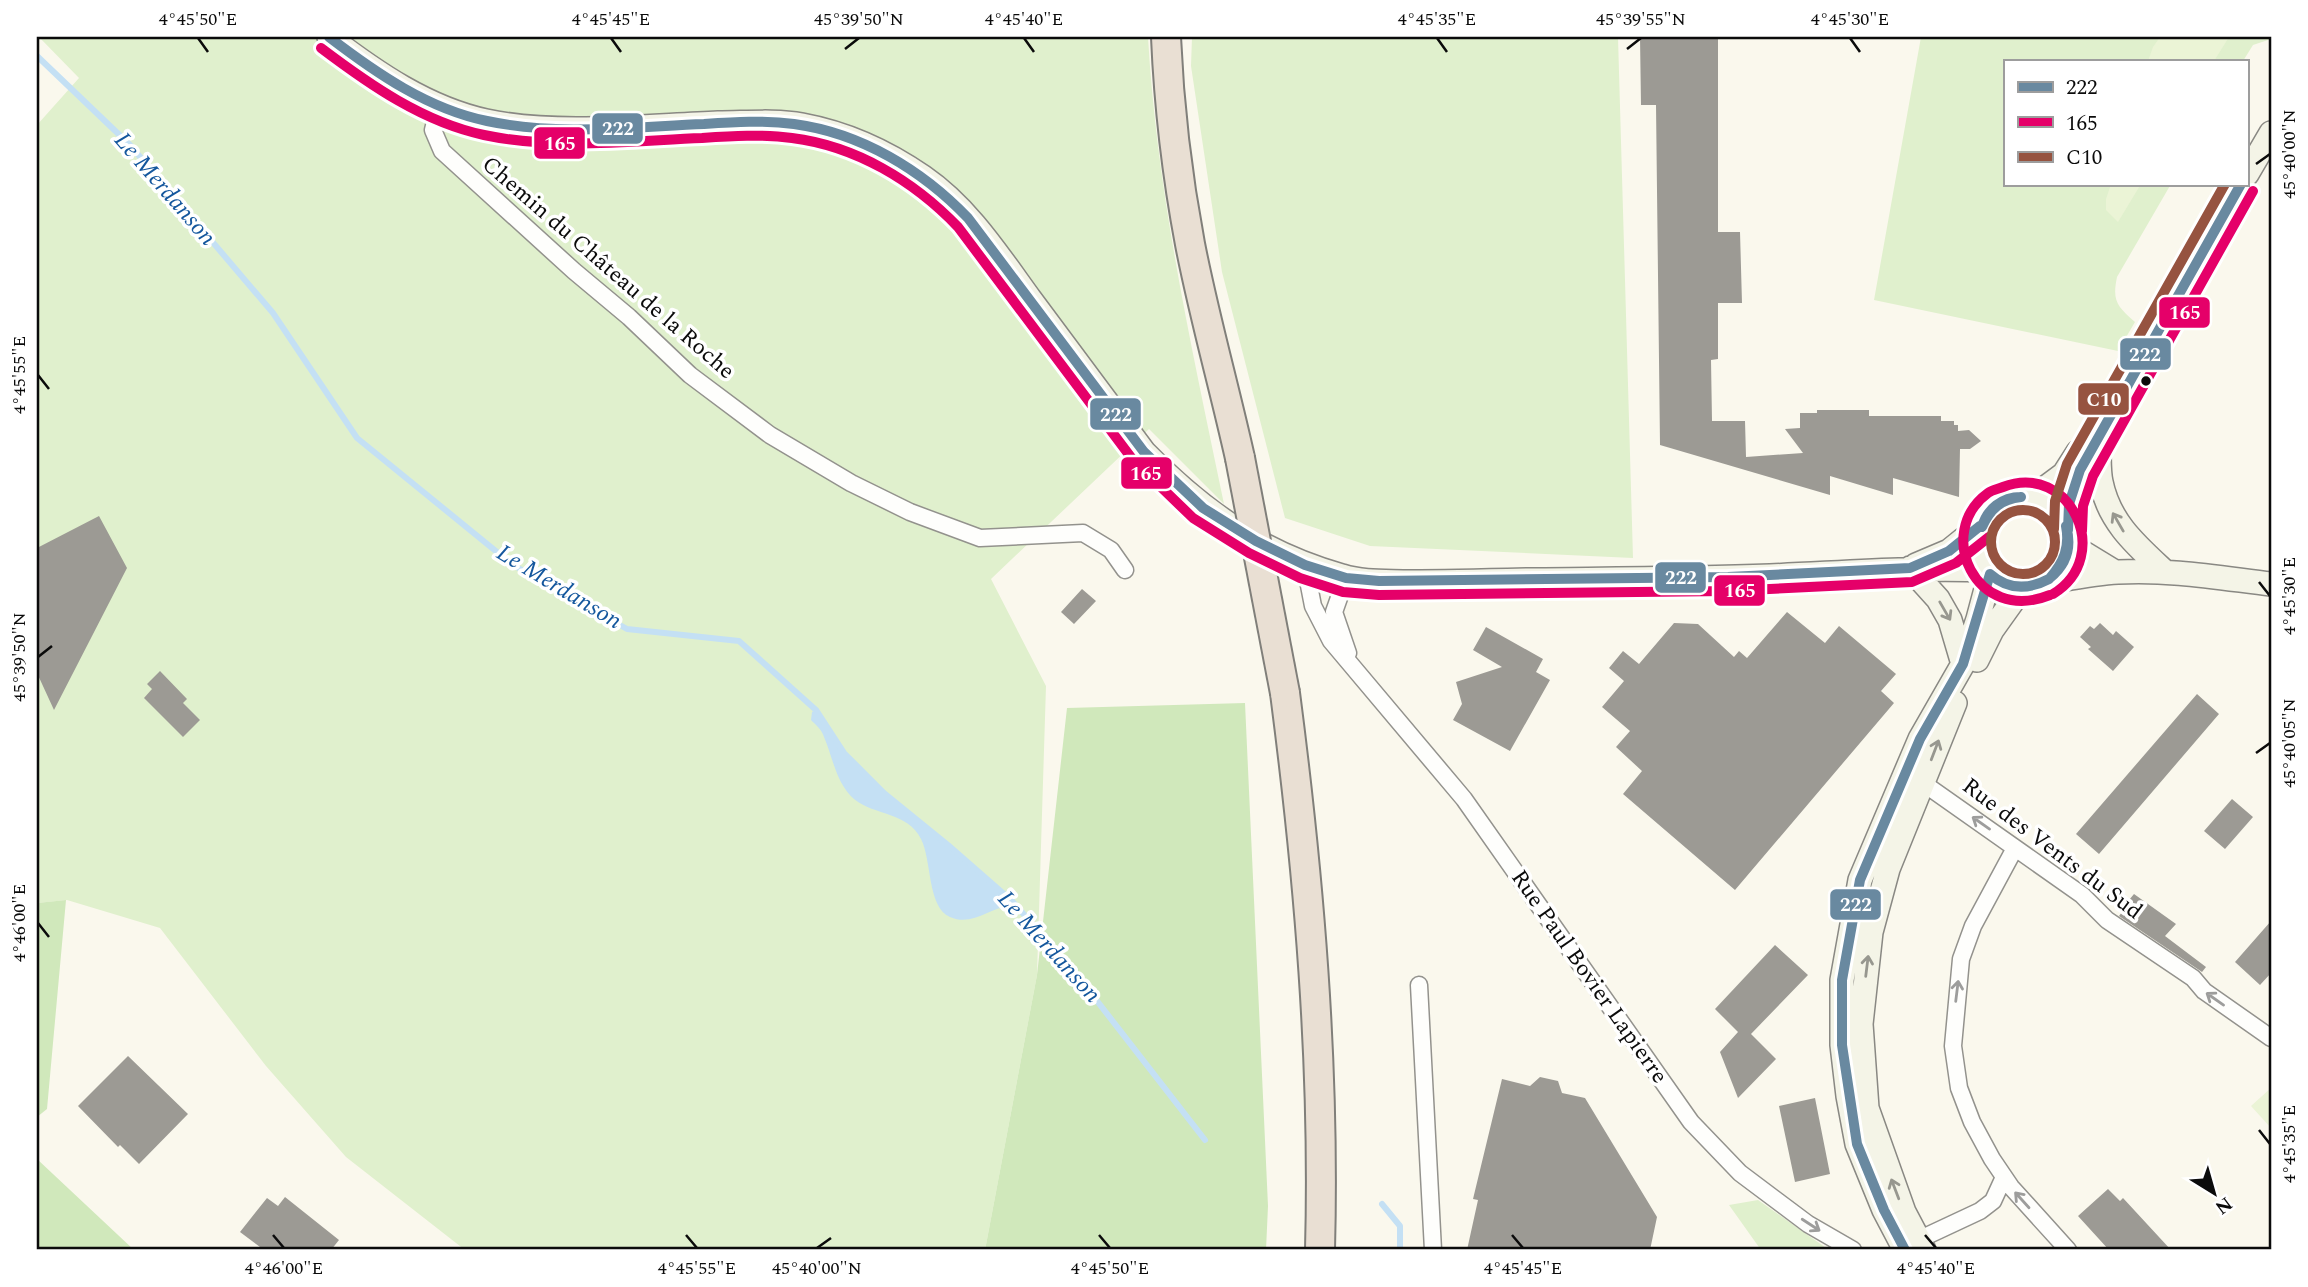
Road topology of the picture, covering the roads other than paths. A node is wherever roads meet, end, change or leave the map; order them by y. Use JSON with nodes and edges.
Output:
{"nodes":[{"id":1,"x":329,"y":37,"type":"edge"},
{"id":2,"x":1166,"y":37,"type":"edge"},
{"id":3,"x":439,"y":106,"type":"junction"},
{"id":4,"x":2271,"y":133,"type":"edge"},
{"id":5,"x":2248,"y":172,"type":"edge"},
{"id":6,"x":2240,"y":186,"type":"edge"},
{"id":7,"x":2155,"y":336,"type":"junction"},
{"id":8,"x":2098,"y":438,"type":"junction"},
{"id":9,"x":2033,"y":497,"type":"junction"},
{"id":10,"x":1980,"y":526,"type":"junction"},
{"id":11,"x":2068,"y":537,"type":"junction"},
{"id":12,"x":1305,"y":565,"type":"junction"},
{"id":13,"x":1910,"y":568,"type":"junction"},
{"id":14,"x":1125,"y":570,"type":"dead end"},
{"id":15,"x":2164,"y":571,"type":"junction"},
{"id":16,"x":1988,"y":572,"type":"junction"},
{"id":17,"x":2115,"y":572,"type":"junction"},
{"id":18,"x":1346,"y":578,"type":"junction"},
{"id":19,"x":2045,"y":582,"type":"junction"},
{"id":20,"x":2271,"y":584,"type":"edge"},
{"id":21,"x":2022,"y":588,"type":"junction"},
{"id":22,"x":1963,"y":664,"type":"junction"},
{"id":23,"x":1355,"y":671,"type":"junction"},
{"id":24,"x":1923,"y":783,"type":"junction"},
{"id":25,"x":2015,"y":848,"type":"junction"},
{"id":26,"x":1419,"y":985,"type":"dead end"},
{"id":27,"x":2271,"y":1038,"type":"edge"},
{"id":28,"x":2004,"y":1177,"type":"junction"},
{"id":29,"x":1916,"y":1247,"type":"edge"},
{"id":30,"x":1320,"y":1250,"type":"edge"},
{"id":31,"x":1433,"y":1250,"type":"edge"},
{"id":32,"x":1853,"y":1250,"type":"edge"},
{"id":33,"x":2068,"y":1250,"type":"edge"}],
"edges":[{"from":1,"to":3,"type":"street"},
{"from":2,"to":30,"type":"highway","bridge":true},
{"from":3,"to":12,"type":"street"},
{"from":3,"to":14,"type":"street","name":"Chemin du Château de la Roche"},
{"from":4,"to":5,"type":"street"},
{"from":6,"to":7,"type":"street"},
{"from":7,"to":8,"type":"street"},
{"from":7,"to":9,"type":"street"},
{"from":8,"to":11,"type":"street"},
{"from":15,"to":8,"type":"street","one_way":true},
{"from":9,"to":10,"type":"street"},
{"from":9,"to":11,"type":"street"},
{"from":10,"to":13,"type":"street"},
{"from":10,"to":16,"type":"street"},
{"from":11,"to":17,"type":"street"},
{"from":11,"to":19,"type":"street"},
{"from":12,"to":18,"type":"street"},
{"from":12,"to":23,"type":"street","name":"Rue Paul Bovier Lapierre"},
{"from":13,"to":16,"type":"street"},
{"from":13,"to":18,"type":"street"},
{"from":13,"to":22,"type":"street","one_way":true},
{"from":15,"to":17,"type":"street"},
{"from":15,"to":20,"type":"street"},
{"from":16,"to":21,"type":"street"},
{"from":16,"to":22,"type":"street"},
{"from":17,"to":19,"type":"street"},
{"from":18,"to":23,"type":"street","name":"Rue Paul Bovier Lapierre"},
{"from":19,"to":21,"type":"street"},
{"from":24,"to":21,"type":"street","one_way":true},
{"from":22,"to":29,"type":"street"},
{"from":23,"to":32,"type":"street","name":"Rue Paul Bovier Lapierre","one_way":true},
{"from":25,"to":24,"type":"street","name":"Rue des Vents du Sud","one_way":true},
{"from":29,"to":24,"type":"street","one_way":true},
{"from":27,"to":25,"type":"street","name":"Rue des Vents du Sud","one_way":true},
{"from":28,"to":25,"type":"street","one_way":true},
{"from":26,"to":31,"type":"street"},
{"from":28,"to":29,"type":"street"},
{"from":33,"to":28,"type":"street","one_way":true}]}
